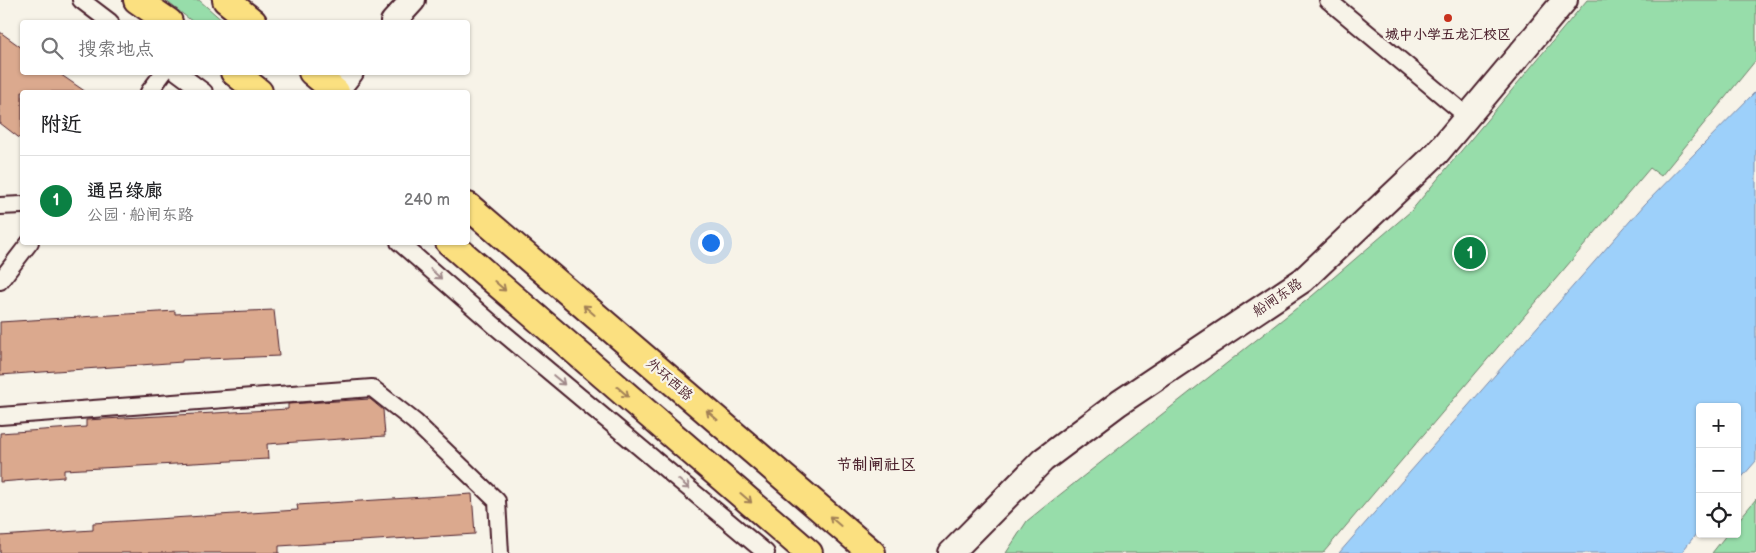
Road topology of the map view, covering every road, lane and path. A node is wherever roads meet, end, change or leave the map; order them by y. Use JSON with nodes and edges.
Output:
{"nodes":[{"id":1,"x":81,"y":0,"type":"edge"},
{"id":2,"x":137,"y":0,"type":"edge"},
{"id":3,"x":226,"y":0,"type":"edge"},
{"id":4,"x":413,"y":0,"type":"edge"},
{"id":5,"x":1328,"y":0,"type":"edge"},
{"id":6,"x":1565,"y":0,"type":"edge"},
{"id":7,"x":107,"y":20,"type":"edge"},
{"id":8,"x":166,"y":20,"type":"edge"},
{"id":9,"x":250,"y":20,"type":"edge"},
{"id":10,"x":395,"y":20,"type":"edge"},
{"id":11,"x":162,"y":75,"type":"edge"},
{"id":12,"x":181,"y":75,"type":"edge"},
{"id":13,"x":238,"y":75,"type":"edge"},
{"id":14,"x":318,"y":75,"type":"edge"},
{"id":15,"x":340,"y":85,"type":"edge"},
{"id":16,"x":150,"y":90,"type":"edge"},
{"id":17,"x":201,"y":90,"type":"edge"},
{"id":18,"x":256,"y":90,"type":"edge"},
{"id":19,"x":1467,"y":116,"type":"junction"},
{"id":20,"x":20,"y":205,"type":"edge"},
{"id":21,"x":0,"y":206,"type":"edge"},
{"id":22,"x":470,"y":208,"type":"edge"},
{"id":23,"x":28,"y":245,"type":"edge"},
{"id":24,"x":402,"y":245,"type":"edge"},
{"id":25,"x":453,"y":245,"type":"edge"},
{"id":26,"x":0,"y":281,"type":"edge"},
{"id":27,"x":0,"y":416,"type":"edge"},
{"id":28,"x":500,"y":553,"type":"edge"},
{"id":29,"x":766,"y":553,"type":"edge"},
{"id":30,"x":809,"y":553,"type":"edge"},
{"id":31,"x":872,"y":553,"type":"edge"},
{"id":32,"x":951,"y":553,"type":"edge"}],
"edges":[{"from":1,"to":7,"type":"street"},
{"from":2,"to":8,"type":"main road"},
{"from":3,"to":9,"type":"main road"},
{"from":4,"to":10,"type":"street"},
{"from":5,"to":19,"type":"street"},
{"from":6,"to":19,"type":"street","name":"船闸东路"},
{"from":11,"to":16,"type":"street"},
{"from":12,"to":17,"type":"street"},
{"from":13,"to":18,"type":"main road"},
{"from":14,"to":15,"type":"main road"},
{"from":19,"to":32,"type":"street","name":"船闸东路"},
{"from":20,"to":21,"type":"street"},
{"from":31,"to":22,"type":"main road","name":"外环西路","one_way":true},
{"from":23,"to":26,"type":"street"},
{"from":24,"to":29,"type":"street","one_way":true},
{"from":25,"to":30,"type":"main road","one_way":true},
{"from":27,"to":28,"type":"street"}]}
